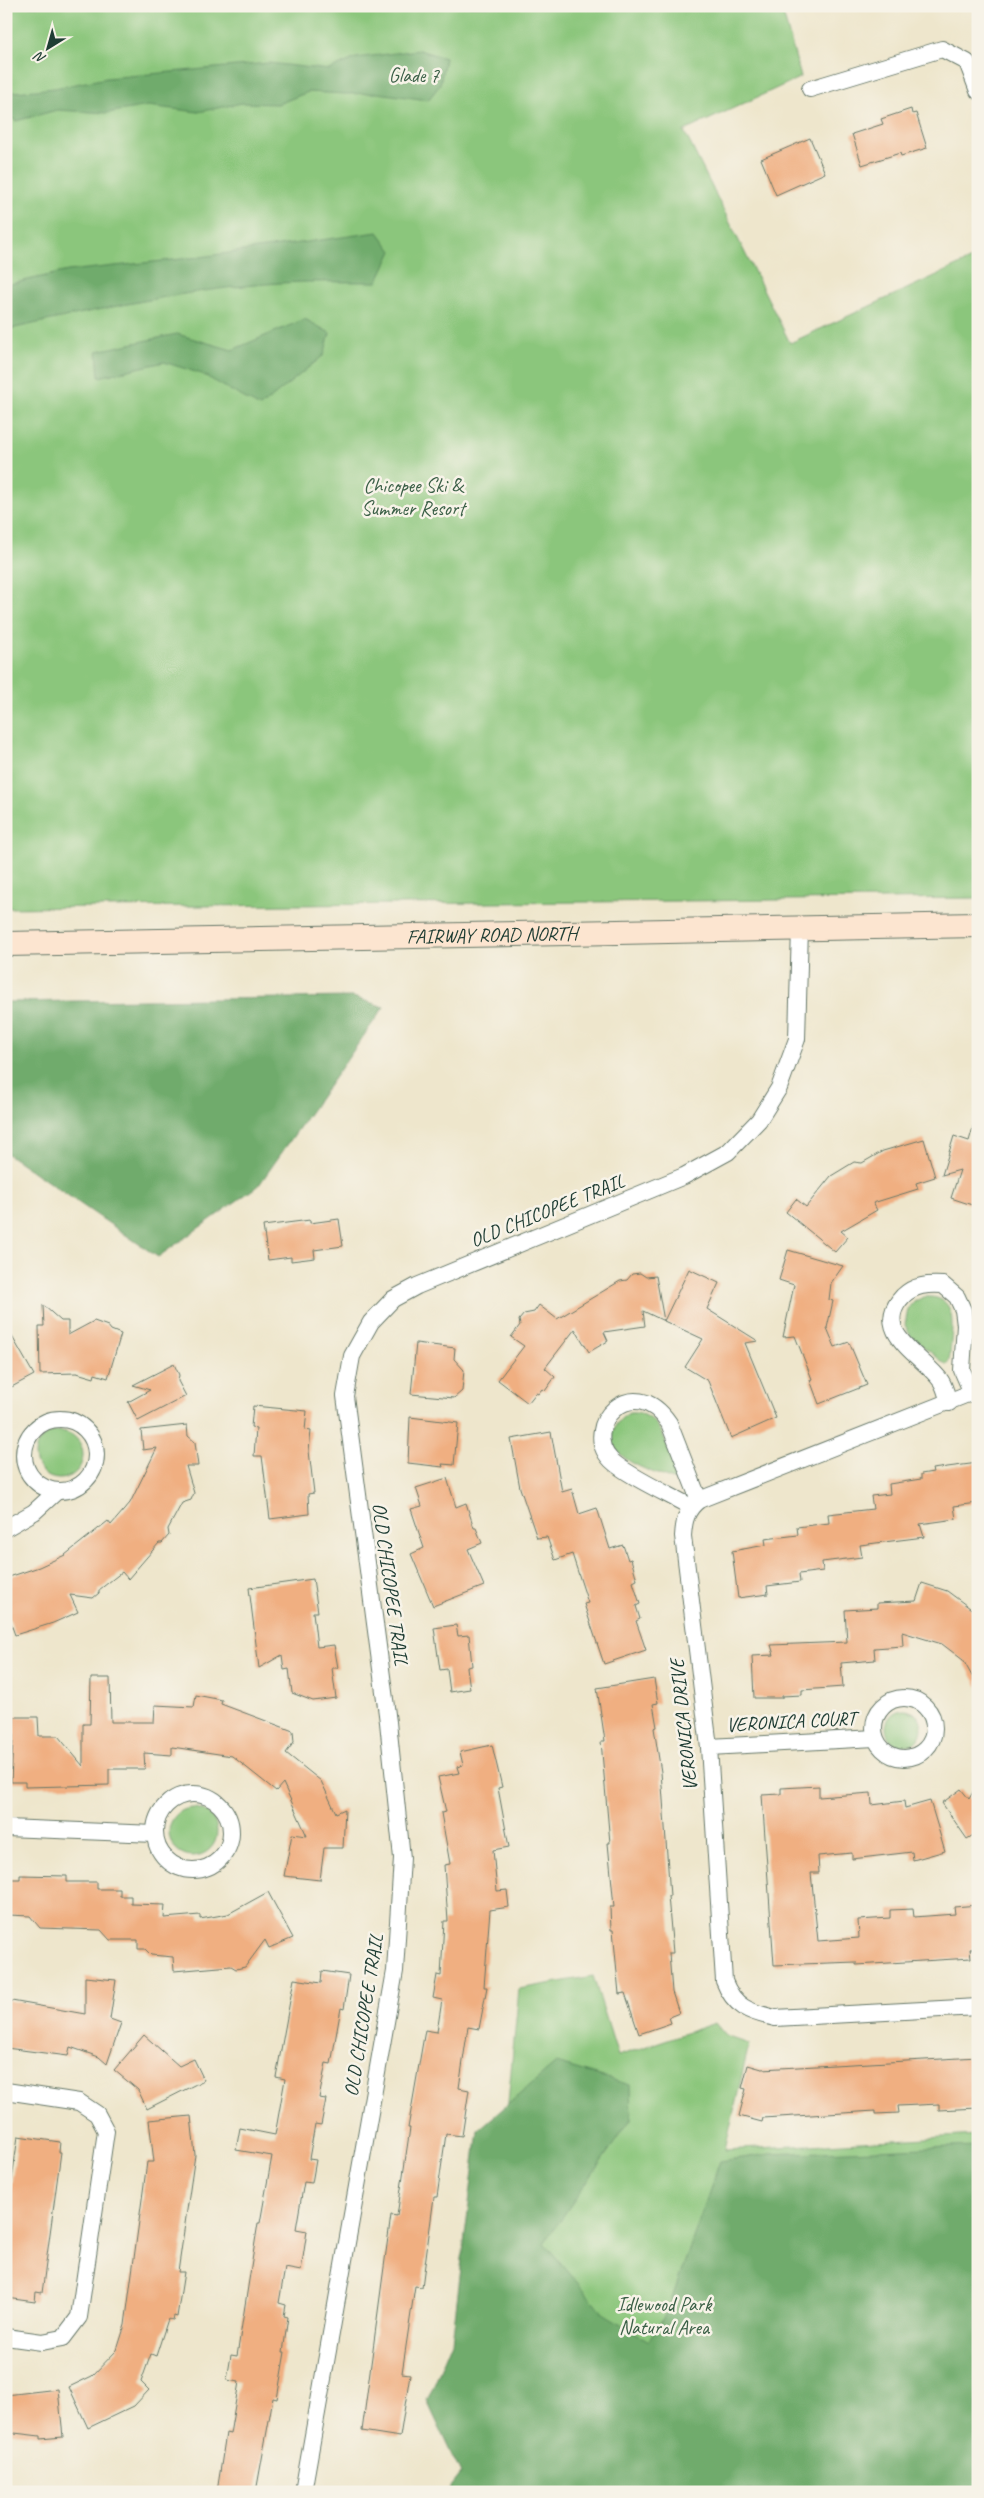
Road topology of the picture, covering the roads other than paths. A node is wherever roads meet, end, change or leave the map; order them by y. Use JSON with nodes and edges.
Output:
{"nodes":[{"id":1,"x":810,"y":89,"type":"dead end"},
{"id":2,"x":978,"y":91,"type":"edge"},
{"id":3,"x":978,"y":925,"type":"edge"},
{"id":4,"x":800,"y":927,"type":"junction"},
{"id":5,"x":6,"y":944,"type":"edge"},
{"id":6,"x":975,"y":1392,"type":"edge"},
{"id":7,"x":950,"y":1403,"type":"junction"},
{"id":8,"x":57,"y":1491,"type":"junction"},
{"id":9,"x":695,"y":1504,"type":"junction"},
{"id":10,"x":6,"y":1528,"type":"edge"},
{"id":11,"x":875,"y":1738,"type":"dead end"},
{"id":12,"x":709,"y":1746,"type":"junction"},
{"id":13,"x":6,"y":1828,"type":"edge"},
{"id":14,"x":155,"y":1834,"type":"junction"},
{"id":15,"x":978,"y":2007,"type":"edge"},
{"id":16,"x":6,"y":2091,"type":"edge"},
{"id":17,"x":6,"y":2337,"type":"edge"},
{"id":18,"x":303,"y":2492,"type":"edge"}],
"edges":[{"from":1,"to":2,"type":"street"},
{"from":3,"to":4,"type":"main road","name":"FAIRWAY ROAD NORTH"},
{"from":4,"to":5,"type":"main road","name":"FAIRWAY ROAD NORTH"},
{"from":4,"to":18,"type":"street","name":"OLD CHICOPEE TRAIL"},
{"from":6,"to":7,"type":"street"},
{"from":6,"to":7,"type":"street"},
{"from":7,"to":9,"type":"street"},
{"from":8,"to":8,"type":"street"},
{"from":8,"to":10,"type":"street"},
{"from":9,"to":9,"type":"street"},
{"from":9,"to":12,"type":"street","name":"VERONICA DRIVE"},
{"from":11,"to":12,"type":"street","name":"VERONICA COURT"},
{"from":12,"to":15,"type":"street","name":"VERONICA DRIVE"},
{"from":13,"to":14,"type":"street"},
{"from":14,"to":14,"type":"street"},
{"from":16,"to":17,"type":"street"}]}
